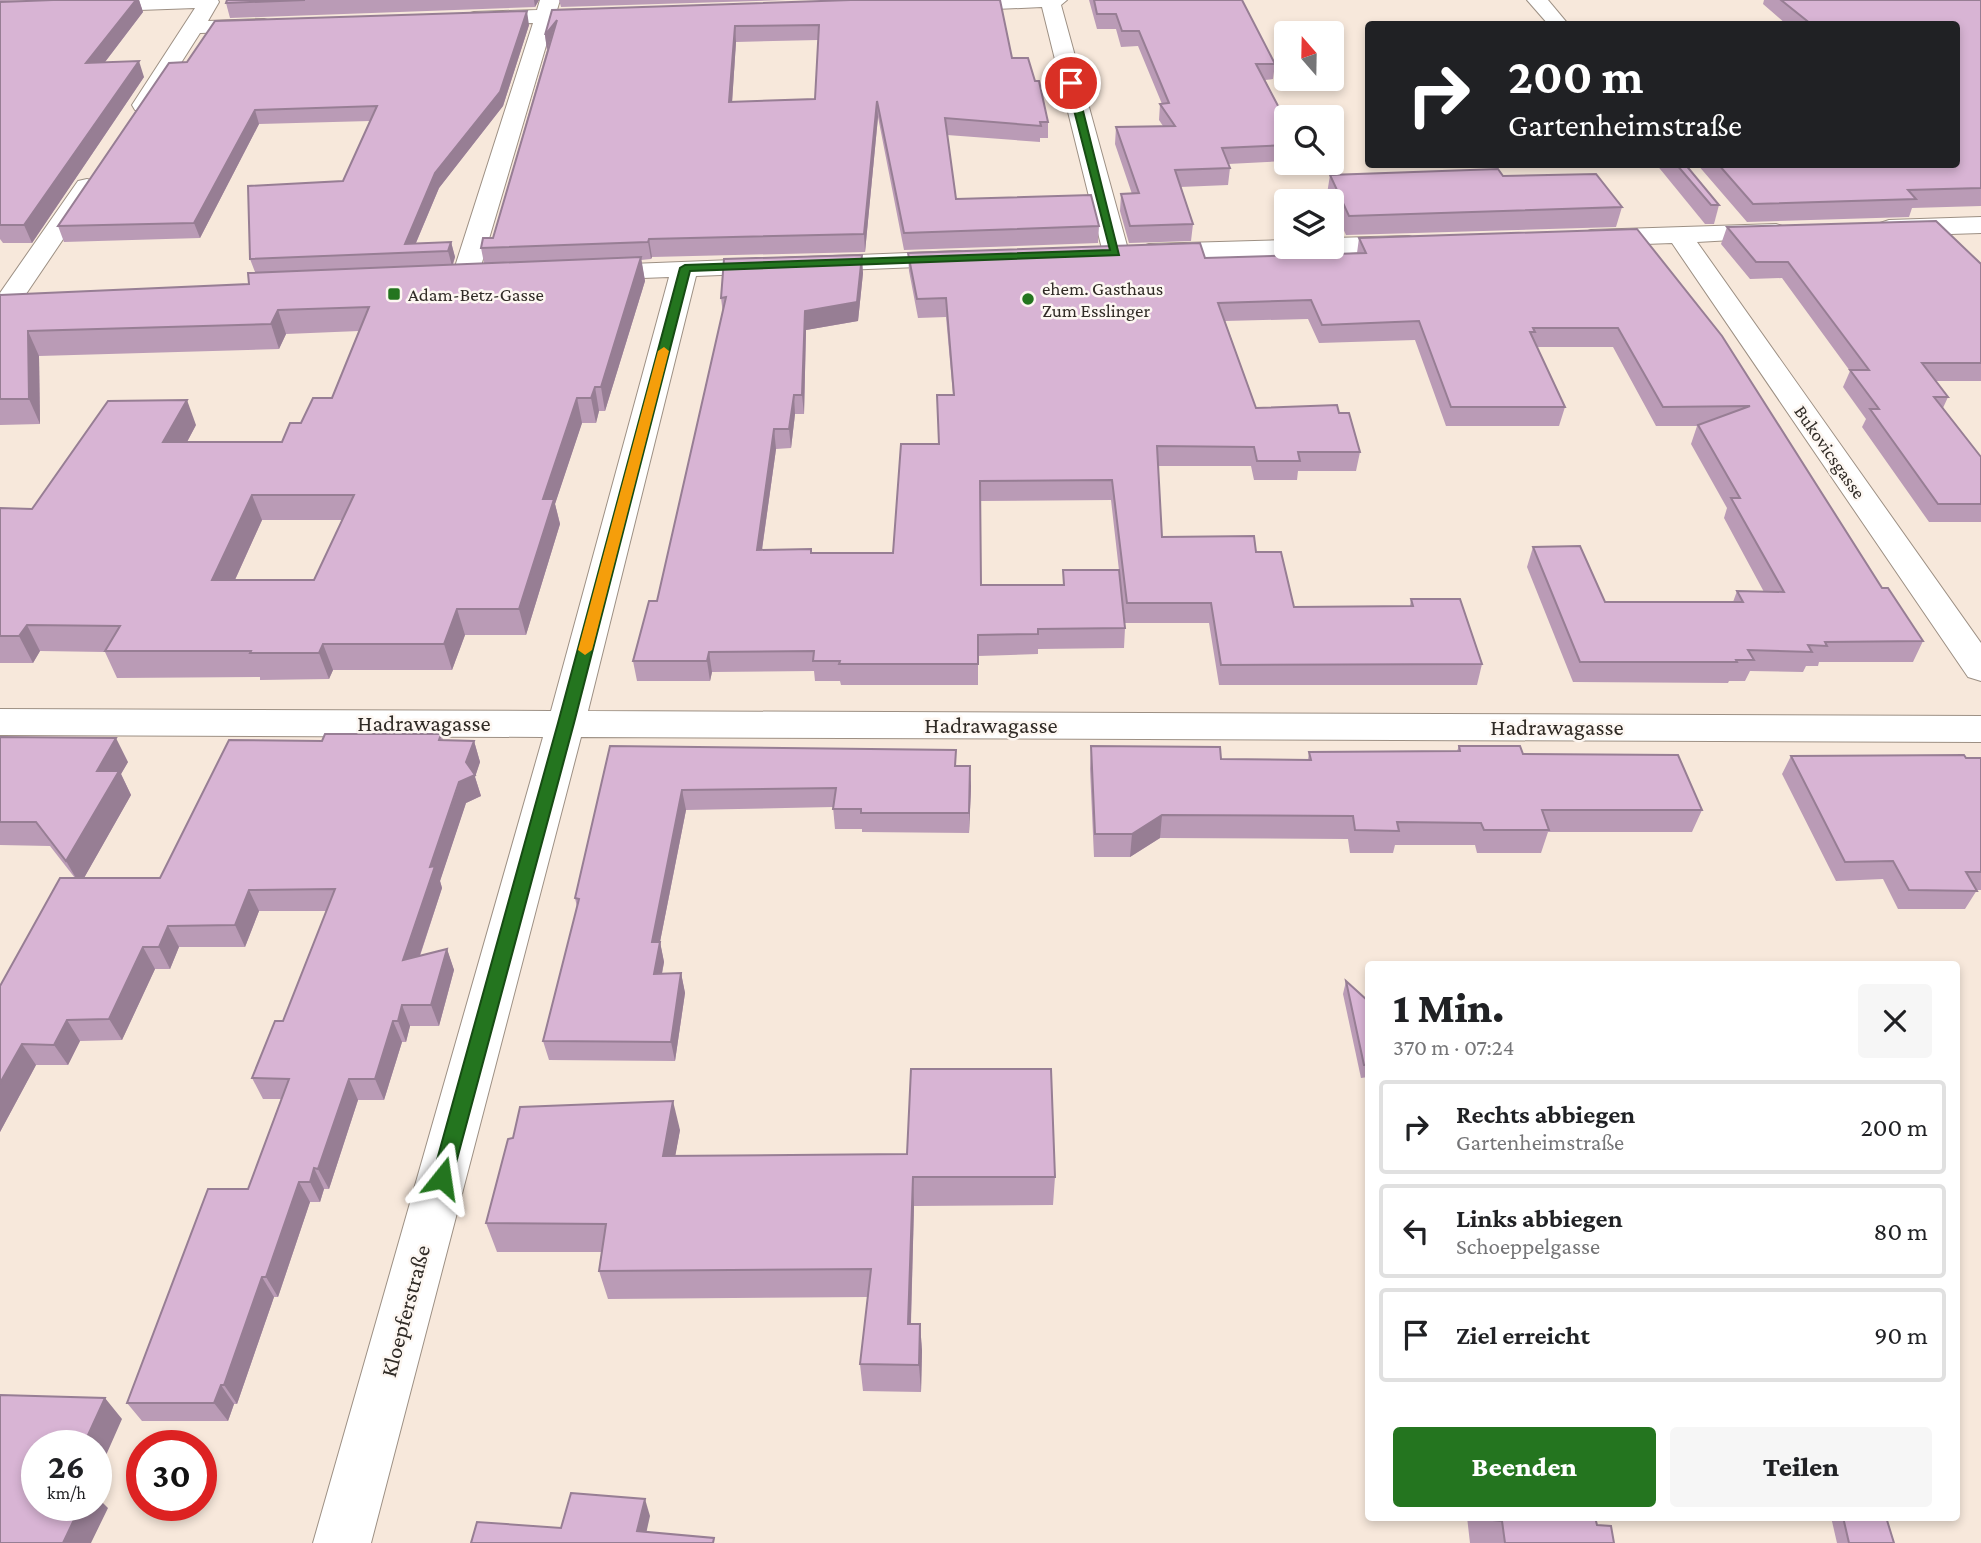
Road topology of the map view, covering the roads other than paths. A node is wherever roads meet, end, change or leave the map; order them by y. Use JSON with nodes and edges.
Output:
{"nodes":[{"id":1,"x":1537,"y":0,"type":"edge"},
{"id":2,"x":210,"y":1,"type":"edge"},
{"id":3,"x":1052,"y":1,"type":"edge"},
{"id":4,"x":927,"y":5,"type":"edge"},
{"id":5,"x":548,"y":8,"type":"edge"},
{"id":6,"x":0,"y":9,"type":"edge"},
{"id":7,"x":627,"y":14,"type":"edge"},
{"id":8,"x":447,"y":19,"type":"edge"},
{"id":9,"x":1555,"y":21,"type":"edge"},
{"id":10,"x":280,"y":24,"type":"edge"},
{"id":11,"x":196,"y":27,"type":"junction"},
{"id":12,"x":133,"y":119,"type":"edge"},
{"id":13,"x":101,"y":165,"type":"edge"},
{"id":14,"x":1721,"y":213,"type":"edge"},
{"id":15,"x":1981,"y":225,"type":"edge"},
{"id":16,"x":1860,"y":229,"type":"edge"},
{"id":17,"x":1806,"y":231,"type":"edge"},
{"id":18,"x":1739,"y":233,"type":"junction"},
{"id":19,"x":1679,"y":235,"type":"junction"},
{"id":20,"x":1568,"y":239,"type":"edge"},
{"id":21,"x":1429,"y":243,"type":"edge"},
{"id":22,"x":1344,"y":246,"type":"edge"},
{"id":23,"x":1274,"y":248,"type":"edge"},
{"id":24,"x":1116,"y":253,"type":"junction"},
{"id":25,"x":1088,"y":254,"type":"edge"},
{"id":26,"x":991,"y":257,"type":"edge"},
{"id":27,"x":685,"y":268,"type":"junction"},
{"id":28,"x":561,"y":272,"type":"edge"},
{"id":29,"x":493,"y":275,"type":"edge"},
{"id":30,"x":465,"y":276,"type":"junction"},
{"id":31,"x":438,"y":277,"type":"edge"},
{"id":32,"x":41,"y":293,"type":"edge"},
{"id":33,"x":7,"y":295,"type":"edge"},
{"id":34,"x":1981,"y":669,"type":"edge"},
{"id":35,"x":0,"y":722,"type":"edge"},
{"id":36,"x":566,"y":723,"type":"junction"},
{"id":37,"x":1981,"y":729,"type":"edge"},
{"id":38,"x":342,"y":1543,"type":"edge"}],
"edges":[{"from":1,"to":9,"type":"street"},
{"from":2,"to":6,"type":"street"},
{"from":2,"to":11,"type":"street"},
{"from":3,"to":4,"type":"street"},
{"from":3,"to":24,"type":"street"},
{"from":5,"to":7,"type":"street"},
{"from":5,"to":8,"type":"street"},
{"from":5,"to":30,"type":"street"},
{"from":10,"to":11,"type":"street"},
{"from":11,"to":12,"type":"street"},
{"from":13,"to":33,"type":"street"},
{"from":14,"to":18,"type":"street"},
{"from":15,"to":16,"type":"street"},
{"from":17,"to":18,"type":"street"},
{"from":18,"to":19,"type":"street"},
{"from":19,"to":20,"type":"street"},
{"from":19,"to":34,"type":"street","name":"Bukovicsgasse"},
{"from":21,"to":22,"type":"street"},
{"from":23,"to":24,"type":"street"},
{"from":24,"to":25,"type":"street"},
{"from":26,"to":27,"type":"street"},
{"from":27,"to":28,"type":"street"},
{"from":27,"to":36,"type":"street","name":"Kloepferstraße"},
{"from":29,"to":30,"type":"street"},
{"from":30,"to":31,"type":"street"},
{"from":32,"to":33,"type":"street"},
{"from":35,"to":36,"type":"street","name":"Hadrawagasse"},
{"from":36,"to":37,"type":"street","name":"Hadrawagasse"},
{"from":36,"to":38,"type":"street","name":"Kloepferstraße"}]}
